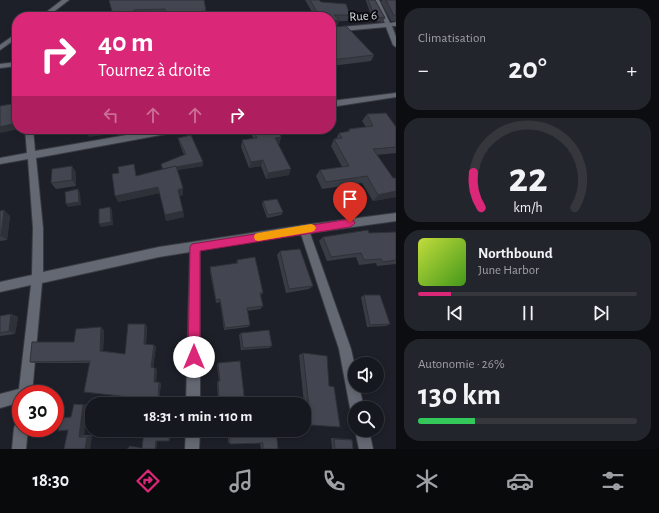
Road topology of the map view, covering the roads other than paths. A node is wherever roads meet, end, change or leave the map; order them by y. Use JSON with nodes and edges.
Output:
{"nodes":[{"id":1,"x":66,"y":0,"type":"edge"},
{"id":2,"x":376,"y":0,"type":"edge"},
{"id":3,"x":50,"y":12,"type":"edge"},
{"id":4,"x":396,"y":24,"type":"edge"},
{"id":5,"x":388,"y":25,"type":"junction"},
{"id":6,"x":336,"y":30,"type":"edge"},
{"id":7,"x":12,"y":40,"type":"edge"},
{"id":8,"x":396,"y":45,"type":"edge"},
{"id":9,"x":0,"y":48,"type":"edge"},
{"id":10,"x":12,"y":65,"type":"edge"},
{"id":11,"x":0,"y":66,"type":"edge"},
{"id":12,"x":396,"y":95,"type":"edge"},
{"id":13,"x":336,"y":103,"type":"edge"},
{"id":14,"x":29,"y":134,"type":"edge"},
{"id":15,"x":151,"y":134,"type":"edge"},
{"id":16,"x":31,"y":157,"type":"junction"},
{"id":17,"x":0,"y":162,"type":"edge"},
{"id":18,"x":396,"y":216,"type":"edge"},
{"id":19,"x":304,"y":229,"type":"junction"},
{"id":20,"x":195,"y":247,"type":"junction"},
{"id":21,"x":37,"y":278,"type":"junction"},
{"id":22,"x":0,"y":287,"type":"edge"},
{"id":23,"x":26,"y":385,"type":"edge"},
{"id":24,"x":193,"y":397,"type":"edge"},
{"id":25,"x":12,"y":398,"type":"edge"},
{"id":26,"x":0,"y":401,"type":"edge"},
{"id":27,"x":356,"y":401,"type":"edge"},
{"id":28,"x":20,"y":437,"type":"edge"},
{"id":29,"x":193,"y":437,"type":"edge"},
{"id":30,"x":363,"y":437,"type":"edge"},
{"id":31,"x":19,"y":449,"type":"edge"},
{"id":32,"x":192,"y":449,"type":"edge"},
{"id":33,"x":366,"y":449,"type":"edge"}],
"edges":[{"from":1,"to":3,"type":"street"},
{"from":2,"to":5,"type":"street"},
{"from":4,"to":5,"type":"street","name":"Rue 6"},
{"from":5,"to":6,"type":"street","name":"Rue 6"},
{"from":5,"to":8,"type":"street"},
{"from":7,"to":9,"type":"street"},
{"from":10,"to":11,"type":"street"},
{"from":12,"to":13,"type":"street"},
{"from":14,"to":16,"type":"street"},
{"from":15,"to":16,"type":"street"},
{"from":16,"to":17,"type":"street"},
{"from":16,"to":21,"type":"street"},
{"from":18,"to":19,"type":"street"},
{"from":19,"to":20,"type":"street"},
{"from":19,"to":27,"type":"street"},
{"from":20,"to":21,"type":"street"},
{"from":20,"to":24,"type":"street"},
{"from":21,"to":22,"type":"street"},
{"from":21,"to":23,"type":"street"},
{"from":25,"to":26,"type":"street"},
{"from":28,"to":31,"type":"street"},
{"from":29,"to":32,"type":"street"},
{"from":30,"to":33,"type":"street"}]}
